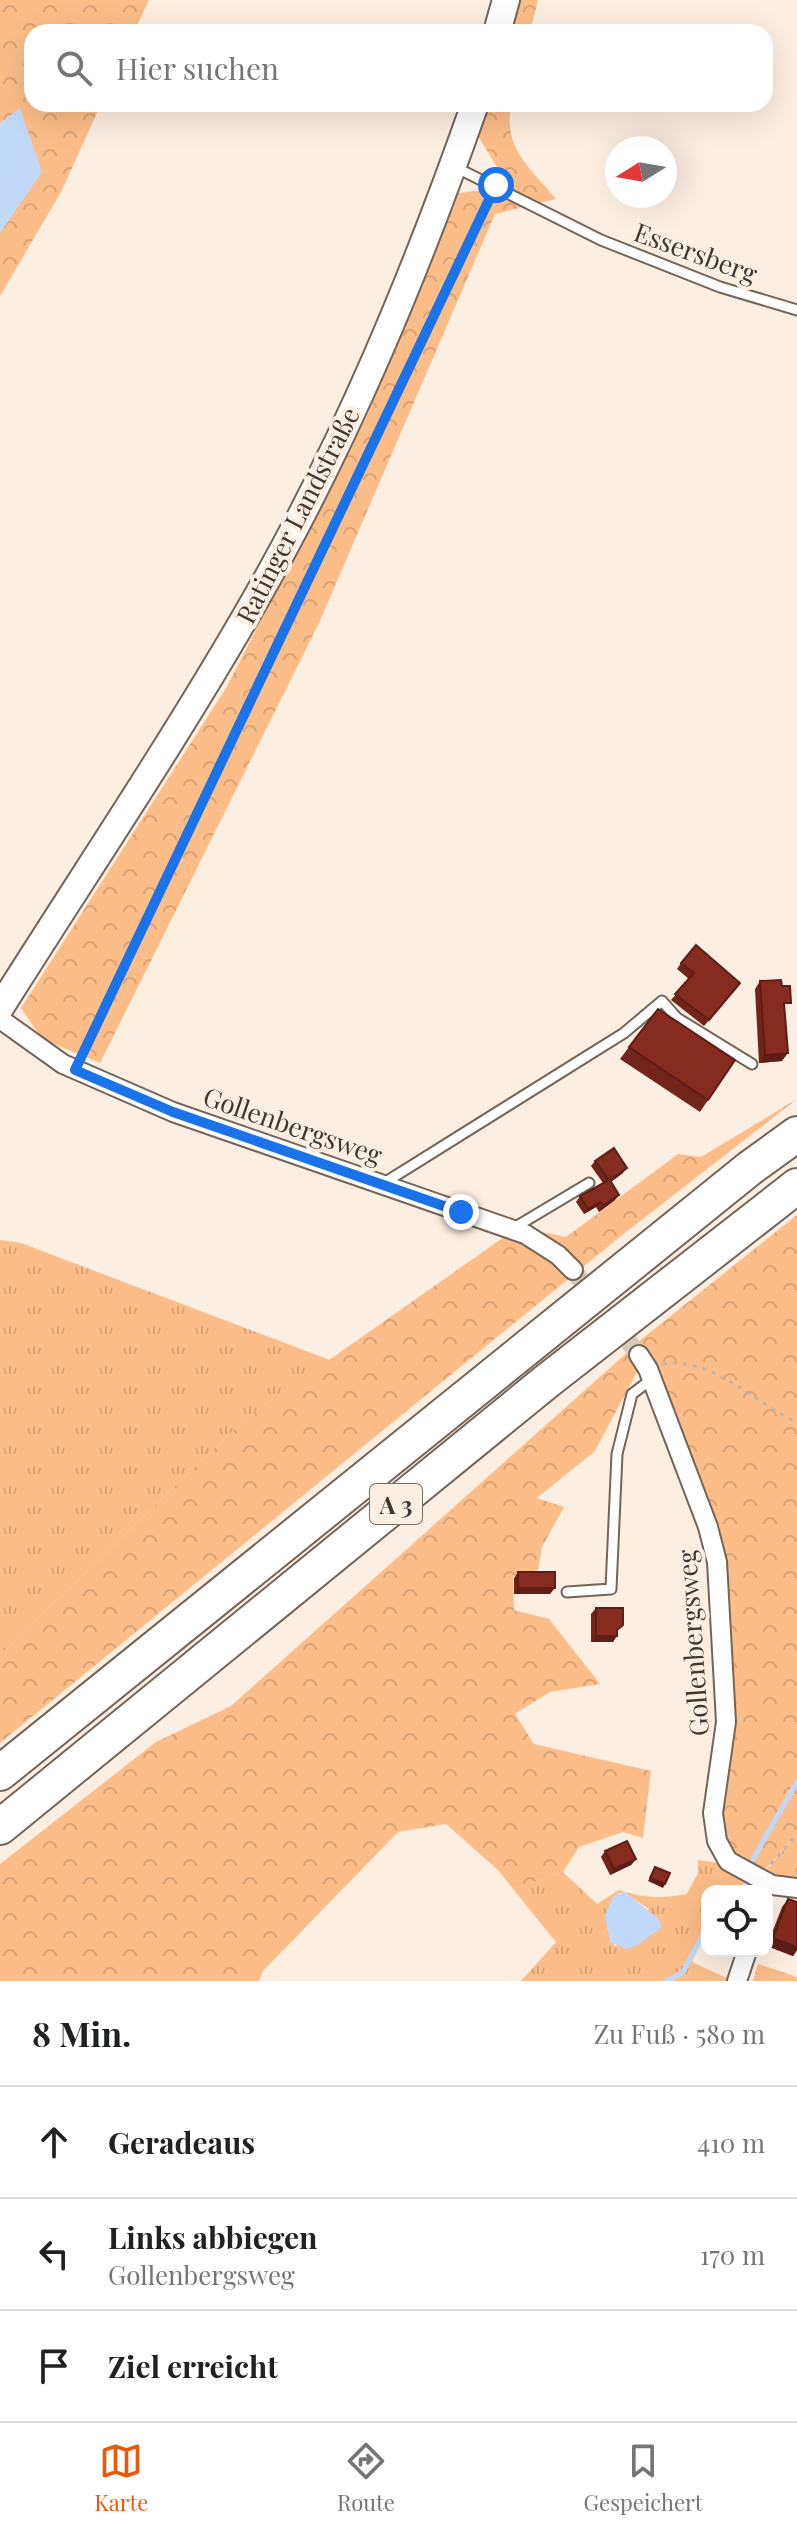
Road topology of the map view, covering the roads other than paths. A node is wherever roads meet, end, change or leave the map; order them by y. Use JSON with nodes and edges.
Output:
{"nodes":[{"id":1,"x":506,"y":0,"type":"edge"},
{"id":2,"x":499,"y":24,"type":"edge"},
{"id":3,"x":472,"y":112,"type":"edge"},
{"id":4,"x":454,"y":166,"type":"junction"},
{"id":5,"x":797,"y":310,"type":"edge"},
{"id":6,"x":0,"y":1008,"type":"edge"},
{"id":7,"x":0,"y":1019,"type":"edge"},
{"id":8,"x":752,"y":1064,"type":"dead end"},
{"id":9,"x":797,"y":1134,"type":"edge"},
{"id":10,"x":384,"y":1183,"type":"junction"},
{"id":11,"x":589,"y":1183,"type":"dead end"},
{"id":12,"x":797,"y":1186,"type":"edge"},
{"id":13,"x":512,"y":1229,"type":"junction"},
{"id":14,"x":573,"y":1270,"type":"tunnel mouth"},
{"id":15,"x":646,"y":1367,"type":"joint"},
{"id":16,"x":567,"y":1592,"type":"dead end"},
{"id":17,"x":0,"y":1773,"type":"edge"},
{"id":18,"x":0,"y":1827,"type":"edge"},
{"id":19,"x":763,"y":1885,"type":"edge"},
{"id":20,"x":773,"y":1887,"type":"edge"},
{"id":21,"x":797,"y":1888,"type":"edge"},
{"id":22,"x":745,"y":1957,"type":"edge"},
{"id":23,"x":737,"y":1981,"type":"edge"}],
"edges":[{"from":1,"to":2,"type":"main road"},
{"from":3,"to":4,"type":"main road","name":"Ratinger Landstraße"},
{"from":4,"to":5,"type":"lane","name":"Essersberg"},
{"from":4,"to":6,"type":"main road","name":"Ratinger Landstraße"},
{"from":7,"to":10,"type":"street","name":"Gollenbergsweg"},
{"from":8,"to":10,"type":"lane"},
{"from":9,"to":17,"type":"highway","number":"A 3"},
{"from":10,"to":13,"type":"street","name":"Gollenbergsweg"},
{"from":11,"to":13,"type":"lane"},
{"from":12,"to":18,"type":"highway","number":"A 3"},
{"from":13,"to":14,"type":"street","name":"Gollenbergsweg"},
{"from":15,"to":16,"type":"lane"},
{"from":15,"to":19,"type":"street","name":"Gollenbergsweg"},
{"from":20,"to":21,"type":"street","name":"Gollenbergsweg"},
{"from":22,"to":23,"type":"street"}]}
